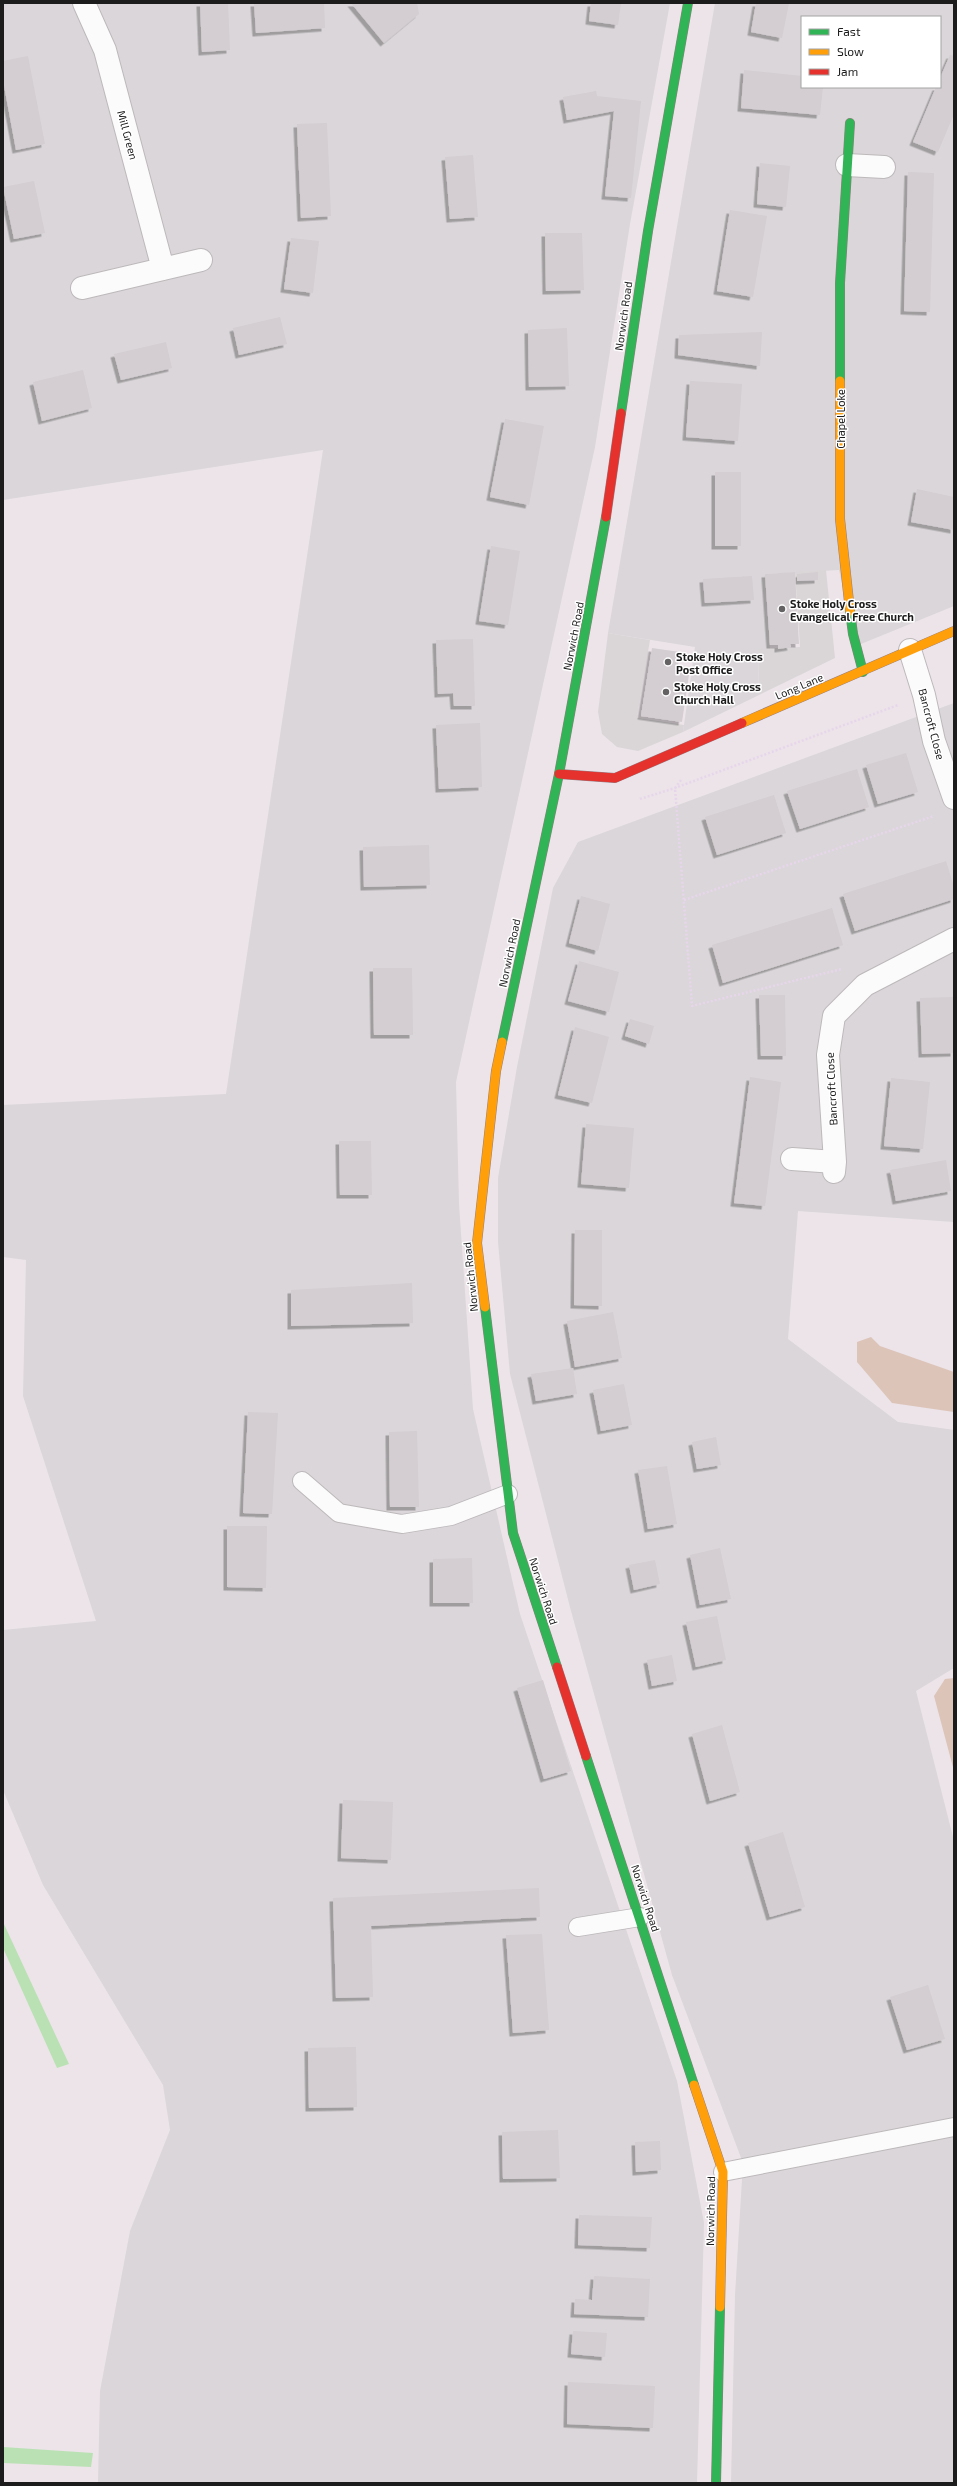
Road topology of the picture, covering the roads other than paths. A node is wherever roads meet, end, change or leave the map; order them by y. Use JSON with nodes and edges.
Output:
{"nodes":[{"id":1,"x":84,"y":3,"type":"edge"},
{"id":2,"x":688,"y":3,"type":"edge"},
{"id":3,"x":850,"y":123,"type":"dead end"},
{"id":4,"x":847,"y":165,"type":"junction"},
{"id":5,"x":884,"y":168,"type":"dead end"},
{"id":6,"x":201,"y":260,"type":"dead end"},
{"id":7,"x":163,"y":269,"type":"junction"},
{"id":8,"x":82,"y":288,"type":"dead end"},
{"id":9,"x":954,"y":631,"type":"edge"},
{"id":10,"x":910,"y":650,"type":"junction"},
{"id":11,"x":863,"y":672,"type":"junction"},
{"id":12,"x":559,"y":774,"type":"junction"},
{"id":13,"x":954,"y":798,"type":"edge"},
{"id":14,"x":954,"y":939,"type":"edge"},
{"id":15,"x":792,"y":1158,"type":"dead end"},
{"id":16,"x":302,"y":1481,"type":"dead end"},
{"id":17,"x":508,"y":1494,"type":"junction"},
{"id":18,"x":640,"y":1917,"type":"junction"},
{"id":19,"x":578,"y":1927,"type":"dead end"},
{"id":20,"x":954,"y":2127,"type":"edge"},
{"id":21,"x":724,"y":2172,"type":"junction"},
{"id":22,"x":716,"y":2483,"type":"edge"}],
"edges":[{"from":1,"to":7,"type":"street","name":"Mill Green"},
{"from":2,"to":12,"type":"street","name":"Norwich Road"},
{"from":3,"to":4,"type":"street","name":"Chapel Loke"},
{"from":4,"to":5,"type":"street"},
{"from":4,"to":11,"type":"street","name":"Chapel Loke"},
{"from":6,"to":7,"type":"street"},
{"from":7,"to":8,"type":"street"},
{"from":9,"to":10,"type":"street","name":"Long Lane"},
{"from":10,"to":11,"type":"street","name":"Long Lane"},
{"from":10,"to":13,"type":"street","name":"Bancroft Close"},
{"from":11,"to":12,"type":"street","name":"Long Lane"},
{"from":12,"to":17,"type":"street","name":"Norwich Road"},
{"from":14,"to":15,"type":"street","name":"Bancroft Close"},
{"from":16,"to":17,"type":"lane"},
{"from":17,"to":18,"type":"street","name":"Norwich Road"},
{"from":18,"to":19,"type":"lane"},
{"from":18,"to":21,"type":"street","name":"Norwich Road"},
{"from":20,"to":21,"type":"lane"},
{"from":21,"to":22,"type":"street","name":"Norwich Road"}]}
